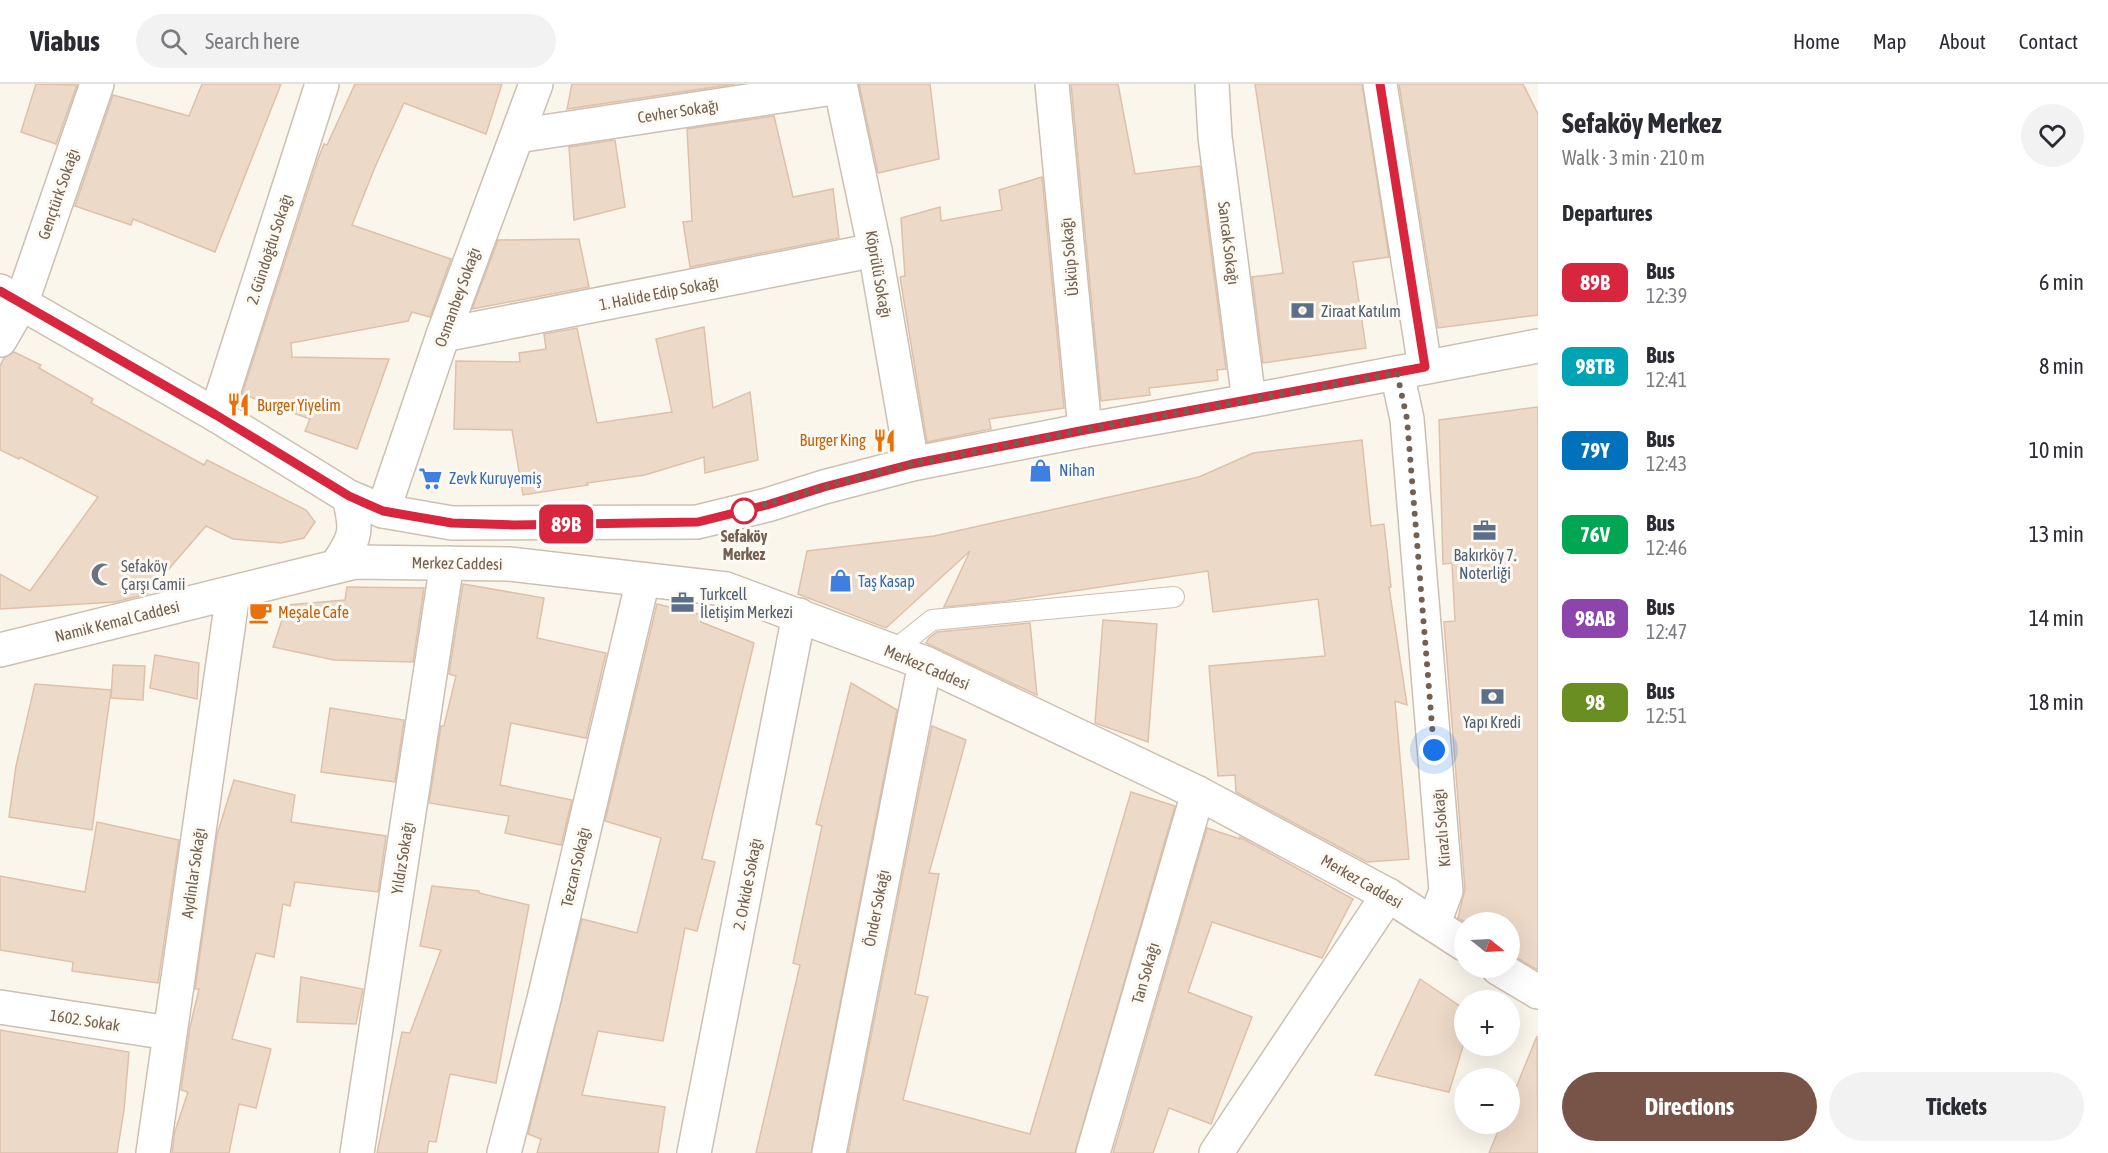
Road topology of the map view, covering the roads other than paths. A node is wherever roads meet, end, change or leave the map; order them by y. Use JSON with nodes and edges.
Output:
{"nodes":[{"id":1,"x":97,"y":84,"type":"edge"},
{"id":2,"x":322,"y":84,"type":"edge"},
{"id":3,"x":536,"y":84,"type":"edge"},
{"id":4,"x":1052,"y":84,"type":"edge"},
{"id":5,"x":1212,"y":84,"type":"edge"},
{"id":6,"x":1380,"y":84,"type":"edge"},
{"id":7,"x":840,"y":85,"type":"edge"},
{"id":8,"x":517,"y":136,"type":"junction"},
{"id":9,"x":875,"y":250,"type":"junction"},
{"id":10,"x":10,"y":298,"type":"edge"},
{"id":11,"x":443,"y":335,"type":"junction"},
{"id":12,"x":0,"y":340,"type":"edge"},
{"id":13,"x":1538,"y":346,"type":"edge"},
{"id":14,"x":1411,"y":370,"type":"junction"},
{"id":15,"x":1249,"y":401,"type":"junction"},
{"id":16,"x":216,"y":415,"type":"junction"},
{"id":17,"x":1085,"y":430,"type":"junction"},
{"id":18,"x":912,"y":464,"type":"junction"},
{"id":19,"x":349,"y":496,"type":"junction"},
{"id":20,"x":383,"y":511,"type":"junction"},
{"id":21,"x":447,"y":563,"type":"junction"},
{"id":22,"x":338,"y":565,"type":"junction"},
{"id":23,"x":643,"y":580,"type":"junction"},
{"id":24,"x":233,"y":593,"type":"junction"},
{"id":25,"x":1174,"y":597,"type":"dead end"},
{"id":26,"x":799,"y":615,"type":"junction"},
{"id":27,"x":0,"y":650,"type":"edge"},
{"id":28,"x":893,"y":651,"type":"junction"},
{"id":29,"x":925,"y":663,"type":"junction"},
{"id":30,"x":1198,"y":793,"type":"junction"},
{"id":31,"x":1388,"y":895,"type":"junction"},
{"id":32,"x":1434,"y":923,"type":"junction"},
{"id":33,"x":1454,"y":937,"type":"edge"},
{"id":34,"x":1515,"y":978,"type":"edge"},
{"id":35,"x":1538,"y":992,"type":"edge"},
{"id":36,"x":0,"y":1007,"type":"edge"},
{"id":37,"x":169,"y":1033,"type":"junction"},
{"id":38,"x":153,"y":1153,"type":"edge"},
{"id":39,"x":357,"y":1153,"type":"edge"},
{"id":40,"x":504,"y":1153,"type":"edge"},
{"id":41,"x":694,"y":1153,"type":"edge"},
{"id":42,"x":829,"y":1153,"type":"edge"},
{"id":43,"x":1092,"y":1153,"type":"edge"},
{"id":44,"x":1216,"y":1153,"type":"edge"}],
"edges":[{"from":1,"to":10,"type":"street","name":"Gençtürk Sokağı"},
{"from":2,"to":16,"type":"street","name":"2. Gündoğdu Sokağı"},
{"from":3,"to":8,"type":"street","name":"Osmanbey Sokağı"},
{"from":4,"to":17,"type":"street","name":"Üsküp Sokağı"},
{"from":5,"to":15,"type":"street","name":"Sancak Sokağı"},
{"from":6,"to":14,"type":"street","name":"Kirazlı Sokağı"},
{"from":7,"to":8,"type":"street","name":"Cevher Sokağı"},
{"from":7,"to":9,"type":"street","name":"Köprülü Sokağı"},
{"from":8,"to":11,"type":"street","name":"Osmanbey Sokağı"},
{"from":9,"to":11,"type":"street","name":"1. Halide Edip Sokağı"},
{"from":9,"to":18,"type":"street","name":"Köprülü Sokağı"},
{"from":10,"to":12,"type":"street","name":"Gençtürk Sokağı"},
{"from":10,"to":16,"type":"street"},
{"from":11,"to":20,"type":"street","name":"Osmanbey Sokağı"},
{"from":13,"to":14,"type":"street"},
{"from":14,"to":15,"type":"street"},
{"from":14,"to":32,"type":"street","name":"Kirazlı Sokağı"},
{"from":15,"to":17,"type":"street"},
{"from":16,"to":19,"type":"street"},
{"from":17,"to":18,"type":"street"},
{"from":18,"to":20,"type":"street"},
{"from":19,"to":20,"type":"street"},
{"from":19,"to":22,"type":"street"},
{"from":21,"to":22,"type":"street","name":"Merkez Caddesi"},
{"from":21,"to":23,"type":"street","name":"Merkez Caddesi"},
{"from":21,"to":39,"type":"street","name":"Yıldız Sokağı"},
{"from":22,"to":24,"type":"street","name":"Namik Kemal Caddesi"},
{"from":23,"to":26,"type":"street","name":"Merkez Caddesi"},
{"from":23,"to":40,"type":"street","name":"Tezcan Sokağı"},
{"from":24,"to":27,"type":"street","name":"Namik Kemal Caddesi"},
{"from":24,"to":37,"type":"street","name":"Aydinlar Sokağı"},
{"from":25,"to":28,"type":"lane"},
{"from":26,"to":28,"type":"street","name":"Merkez Caddesi"},
{"from":26,"to":41,"type":"street","name":"2. Orkide Sokağı"},
{"from":28,"to":29,"type":"street","name":"Merkez Caddesi"},
{"from":29,"to":30,"type":"street","name":"Merkez Caddesi"},
{"from":29,"to":42,"type":"street","name":"Önder Sokağı"},
{"from":30,"to":31,"type":"street","name":"Merkez Caddesi"},
{"from":30,"to":43,"type":"street","name":"Tan Sokağı"},
{"from":31,"to":32,"type":"street","name":"Merkez Caddesi"},
{"from":31,"to":44,"type":"street"},
{"from":32,"to":33,"type":"street","name":"Merkez Caddesi"},
{"from":34,"to":35,"type":"street"},
{"from":36,"to":37,"type":"street","name":"1602. Sokak"},
{"from":37,"to":38,"type":"street","name":"Aydinlar Sokağı"}]}
